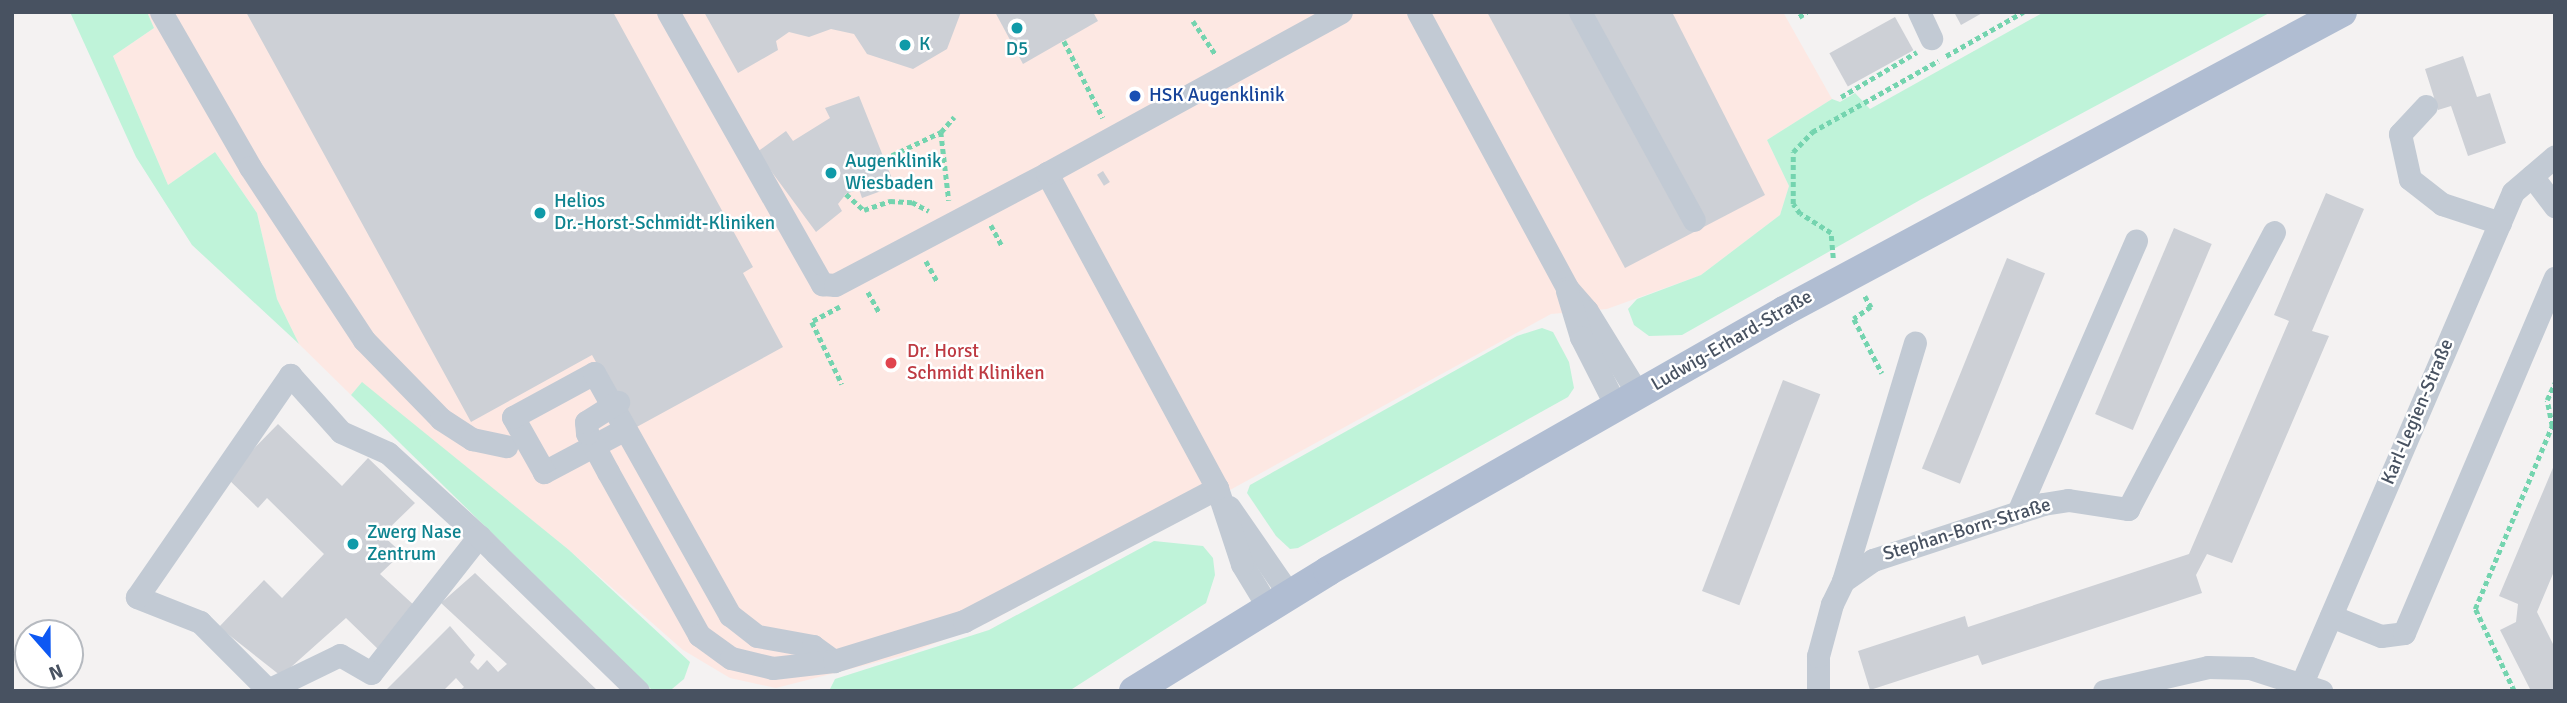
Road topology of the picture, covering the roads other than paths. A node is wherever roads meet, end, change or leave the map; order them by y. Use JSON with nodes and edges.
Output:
{"nodes":[{"id":1,"x":161,"y":12,"type":"edge"},
{"id":2,"x":668,"y":12,"type":"edge"},
{"id":3,"x":1341,"y":12,"type":"edge"},
{"id":4,"x":1418,"y":12,"type":"edge"},
{"id":5,"x":1580,"y":12,"type":"edge"},
{"id":6,"x":1919,"y":12,"type":"edge"},
{"id":7,"x":2342,"y":12,"type":"edge"},
{"id":8,"x":1928,"y":43,"type":"road end"},
{"id":9,"x":2426,"y":106,"type":"dead end"},
{"id":10,"x":2555,"y":156,"type":"edge"},
{"id":11,"x":1047,"y":173,"type":"junction"},
{"id":12,"x":2532,"y":176,"type":"junction"},
{"id":13,"x":2555,"y":206,"type":"edge"},
{"id":14,"x":1694,"y":220,"type":"dead end"},
{"id":15,"x":2500,"y":223,"type":"junction"},
{"id":16,"x":2274,"y":232,"type":"dead end"},
{"id":17,"x":2136,"y":240,"type":"dead end"},
{"id":18,"x":2555,"y":278,"type":"edge"},
{"id":19,"x":1915,"y":343,"type":"dead end"},
{"id":20,"x":1627,"y":400,"type":"junction"},
{"id":21,"x":618,"y":402,"type":"dead end"},
{"id":22,"x":625,"y":429,"type":"junction"},
{"id":23,"x":506,"y":446,"type":"dead end"},
{"id":24,"x":1218,"y":492,"type":"junction"},
{"id":25,"x":2018,"y":512,"type":"junction"},
{"id":26,"x":479,"y":537,"type":"junction"},
{"id":27,"x":1843,"y":581,"type":"junction"},
{"id":28,"x":1279,"y":601,"type":"junction"},
{"id":29,"x":2330,"y":616,"type":"junction"},
{"id":30,"x":834,"y":661,"type":"junction"},
{"id":31,"x":2311,"y":687,"type":"edge"},
{"id":32,"x":638,"y":691,"type":"edge"},
{"id":33,"x":1134,"y":691,"type":"edge"},
{"id":34,"x":1818,"y":691,"type":"edge"},
{"id":35,"x":2104,"y":691,"type":"edge"}],
"edges":[{"from":1,"to":23,"type":"street"},
{"from":2,"to":11,"type":"street"},
{"from":3,"to":11,"type":"street"},
{"from":4,"to":20,"type":"street"},
{"from":5,"to":14,"type":"street"},
{"from":6,"to":8,"type":"street"},
{"from":7,"to":20,"type":"main road","name":"Ludwig-Erhard-Straße"},
{"from":9,"to":15,"type":"street"},
{"from":10,"to":12,"type":"street","name":"Karl-Legien-Straße"},
{"from":11,"to":24,"type":"street"},
{"from":12,"to":13,"type":"street"},
{"from":12,"to":15,"type":"street","name":"Karl-Legien-Straße"},
{"from":15,"to":29,"type":"street","name":"Karl-Legien-Straße"},
{"from":16,"to":25,"type":"street","name":"Stephan-Born-Straße"},
{"from":17,"to":25,"type":"street"},
{"from":18,"to":29,"type":"street"},
{"from":19,"to":27,"type":"street"},
{"from":20,"to":28,"type":"main road","name":"Ludwig-Erhard-Straße"},
{"from":21,"to":30,"type":"street","bridge":true},
{"from":22,"to":22,"type":"street"},
{"from":22,"to":30,"type":"street"},
{"from":24,"to":28,"type":"street"},
{"from":24,"to":30,"type":"street"},
{"from":25,"to":27,"type":"street","name":"Stephan-Born-Straße"},
{"from":26,"to":26,"type":"street"},
{"from":26,"to":32,"type":"street"},
{"from":27,"to":34,"type":"street"},
{"from":28,"to":33,"type":"main road","name":"Ludwig-Erhard-Straße"},
{"from":29,"to":31,"type":"street","name":"Karl-Legien-Straße"},
{"from":31,"to":35,"type":"street"}]}
